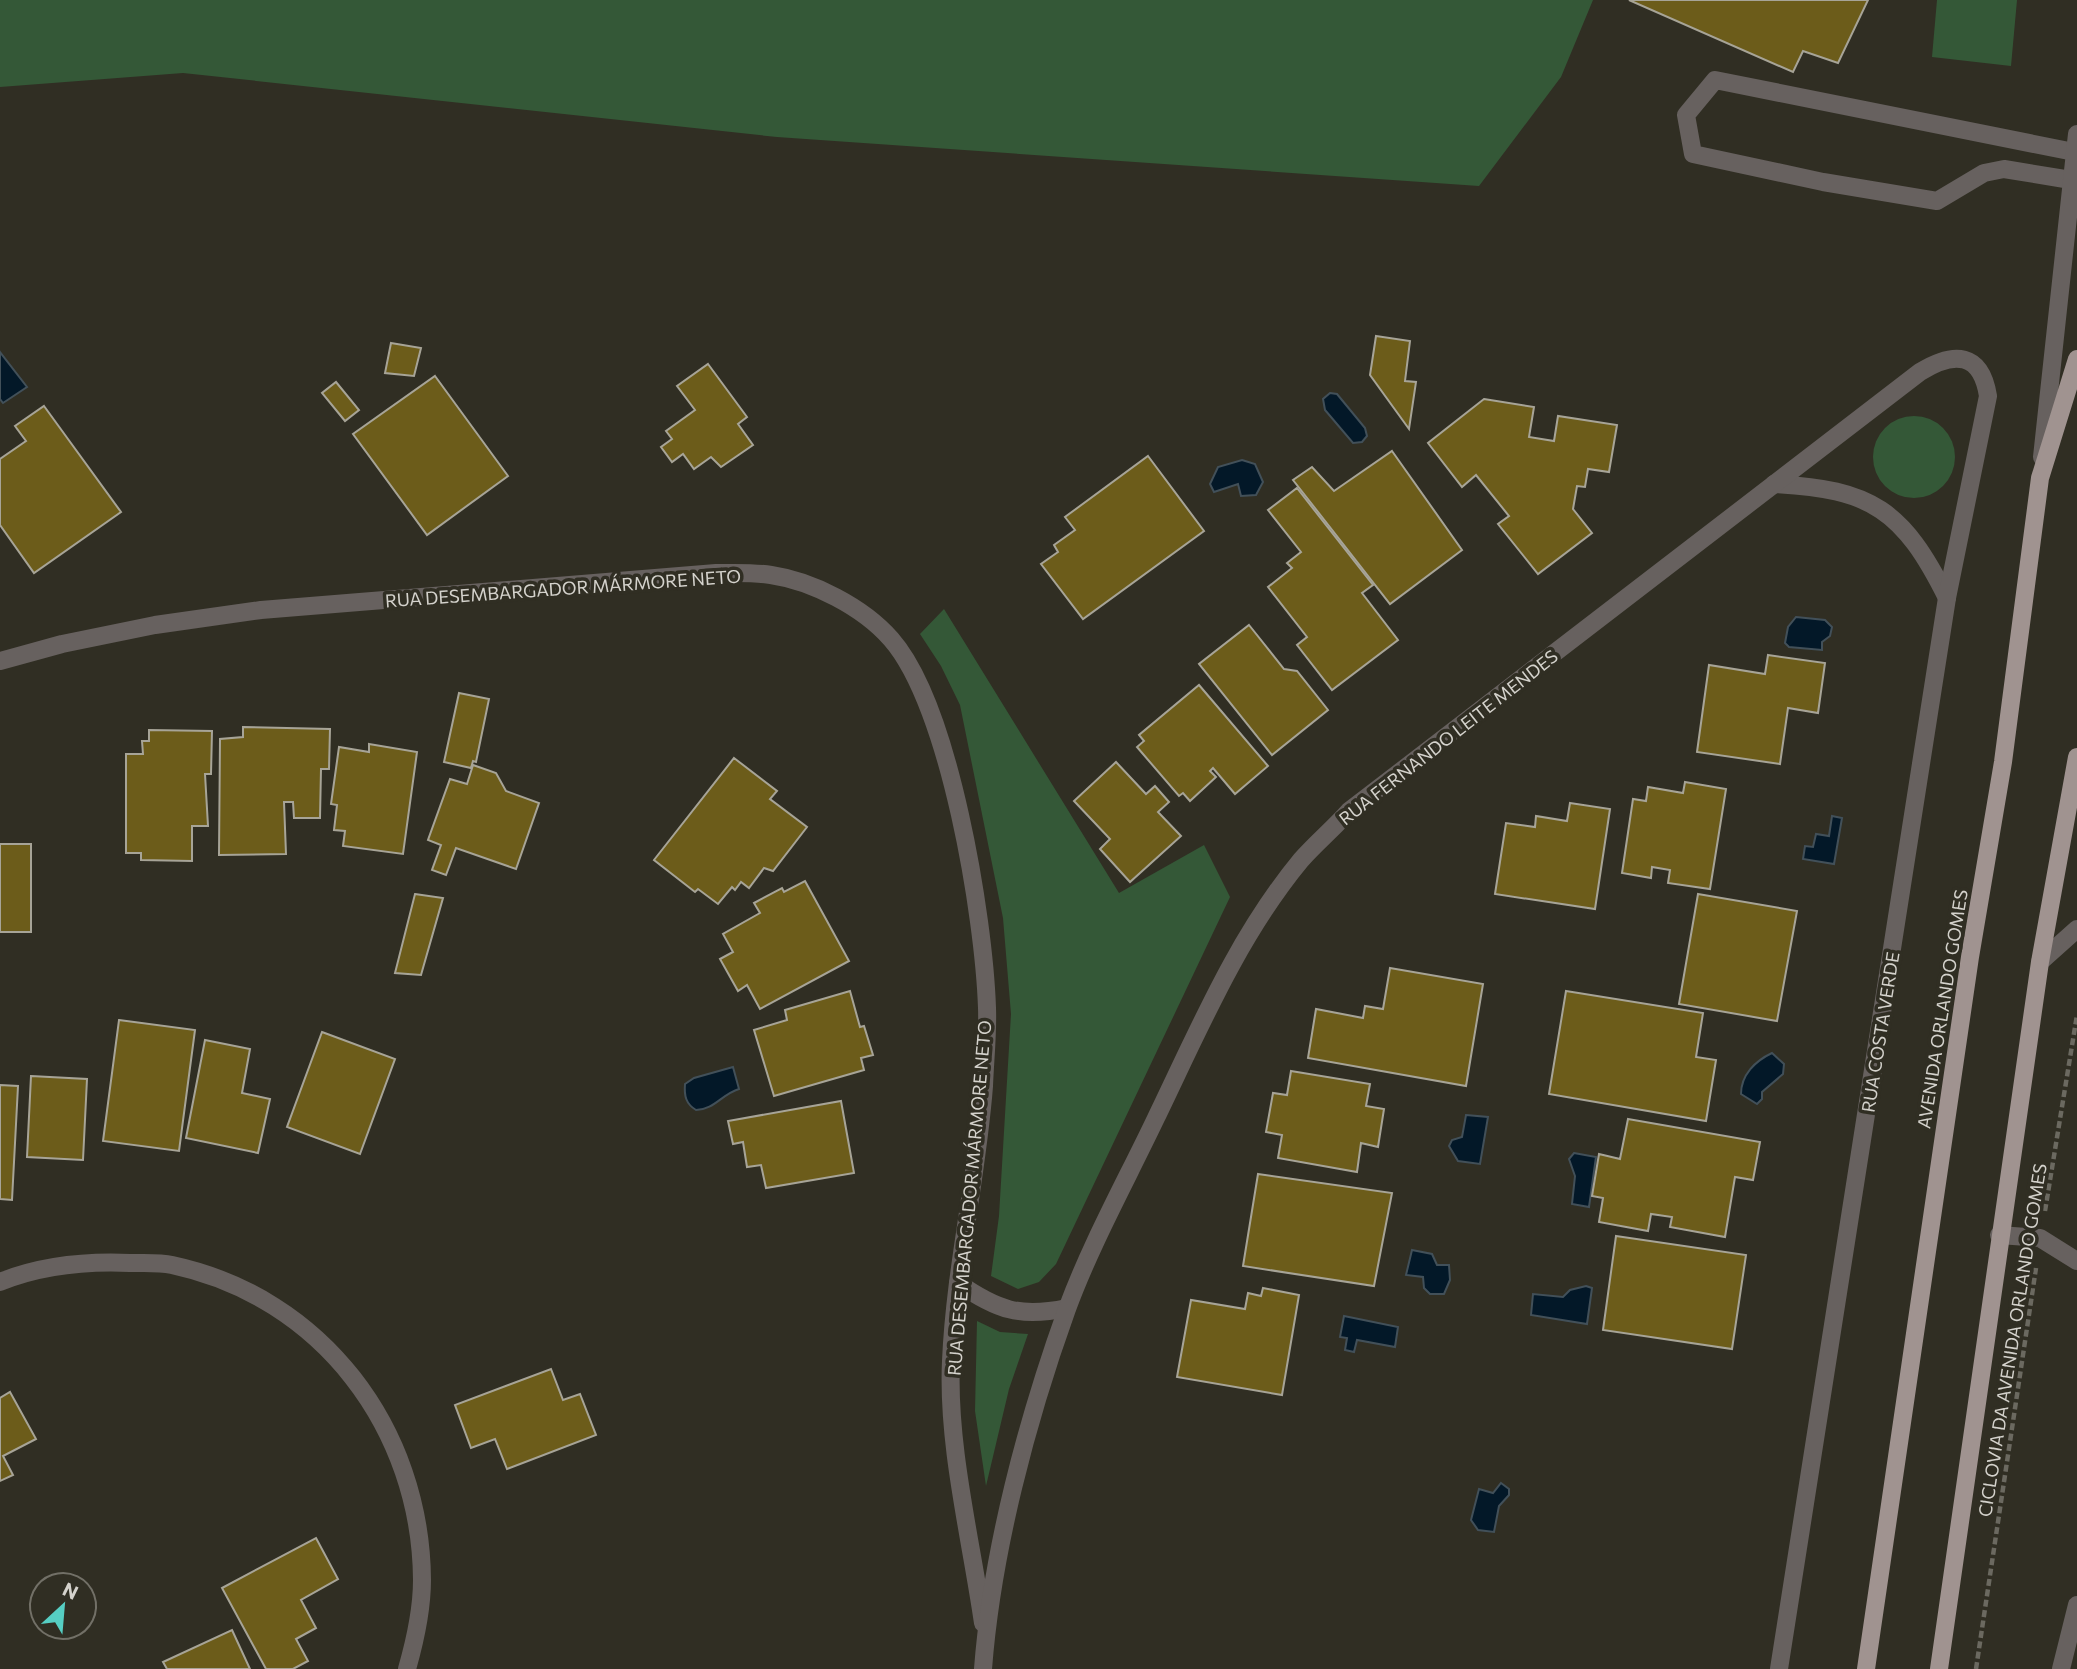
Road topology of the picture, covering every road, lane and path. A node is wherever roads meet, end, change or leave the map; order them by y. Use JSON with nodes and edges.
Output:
{"nodes":[{"id":1,"x":2076,"y":143,"type":"edge"},
{"id":2,"x":2071,"y":180,"type":"junction"},
{"id":3,"x":2077,"y":359,"type":"edge"},
{"id":4,"x":1988,"y":397,"type":"joint"},
{"id":5,"x":2040,"y":478,"type":"junction"},
{"id":6,"x":1774,"y":484,"type":"junction"},
{"id":7,"x":1947,"y":598,"type":"junction"},
{"id":8,"x":0,"y":661,"type":"edge"},
{"id":9,"x":2077,"y":757,"type":"edge"},
{"id":10,"x":2077,"y":929,"type":"edge"},
{"id":11,"x":2040,"y":962,"type":"junction"},
{"id":12,"x":2077,"y":1015,"type":"edge"},
{"id":13,"x":1999,"y":1235,"type":"junction"},
{"id":14,"x":2040,"y":1238,"type":"junction"},
{"id":15,"x":2077,"y":1261,"type":"edge"},
{"id":16,"x":0,"y":1282,"type":"edge"},
{"id":17,"x":958,"y":1283,"type":"junction"},
{"id":18,"x":1068,"y":1308,"type":"junction"},
{"id":19,"x":2077,"y":1605,"type":"edge"},
{"id":20,"x":986,"y":1637,"type":"junction"},
{"id":21,"x":407,"y":1669,"type":"edge"},
{"id":22,"x":983,"y":1669,"type":"edge"},
{"id":23,"x":1779,"y":1669,"type":"edge"},
{"id":24,"x":1866,"y":1669,"type":"edge"},
{"id":25,"x":1939,"y":1669,"type":"edge"},
{"id":26,"x":1976,"y":1669,"type":"edge"},
{"id":27,"x":2061,"y":1669,"type":"edge"}],
"edges":[{"from":1,"to":2,"type":"street"},
{"from":1,"to":2,"type":"street"},
{"from":2,"to":5,"type":"street"},
{"from":3,"to":5,"type":"main road","name":"AVENIDA ORLANDO GOMES"},
{"from":4,"to":6,"type":"street","name":"RUA FERNANDO LEITE MENDES"},
{"from":4,"to":7,"type":"street","name":"RUA COSTA VERDE"},
{"from":5,"to":24,"type":"main road","name":"AVENIDA ORLANDO GOMES"},
{"from":6,"to":7,"type":"street"},
{"from":6,"to":18,"type":"street","name":"RUA FERNANDO LEITE MENDES"},
{"from":7,"to":23,"type":"street","name":"RUA COSTA VERDE"},
{"from":8,"to":17,"type":"street","name":"RUA DESEMBARGADOR MÁRMORE NETO"},
{"from":9,"to":11,"type":"main road"},
{"from":10,"to":11,"type":"street"},
{"from":11,"to":13,"type":"main road"},
{"from":12,"to":14,"type":"path","name":"CICLOVIA DA AVENIDA ORLANDO GOMES"},
{"from":13,"to":14,"type":"street"},
{"from":13,"to":25,"type":"main road"},
{"from":14,"to":15,"type":"street"},
{"from":14,"to":26,"type":"path","name":"CICLOVIA DA AVENIDA ORLANDO GOMES"},
{"from":16,"to":21,"type":"street"},
{"from":17,"to":18,"type":"street"},
{"from":17,"to":20,"type":"street","name":"RUA DESEMBARGADOR MÁRMORE NETO"},
{"from":18,"to":20,"type":"street","name":"RUA FERNANDO LEITE MENDES"},
{"from":19,"to":27,"type":"street"},
{"from":20,"to":22,"type":"street","name":"RUA FERNANDO LEITE MENDES"}]}
